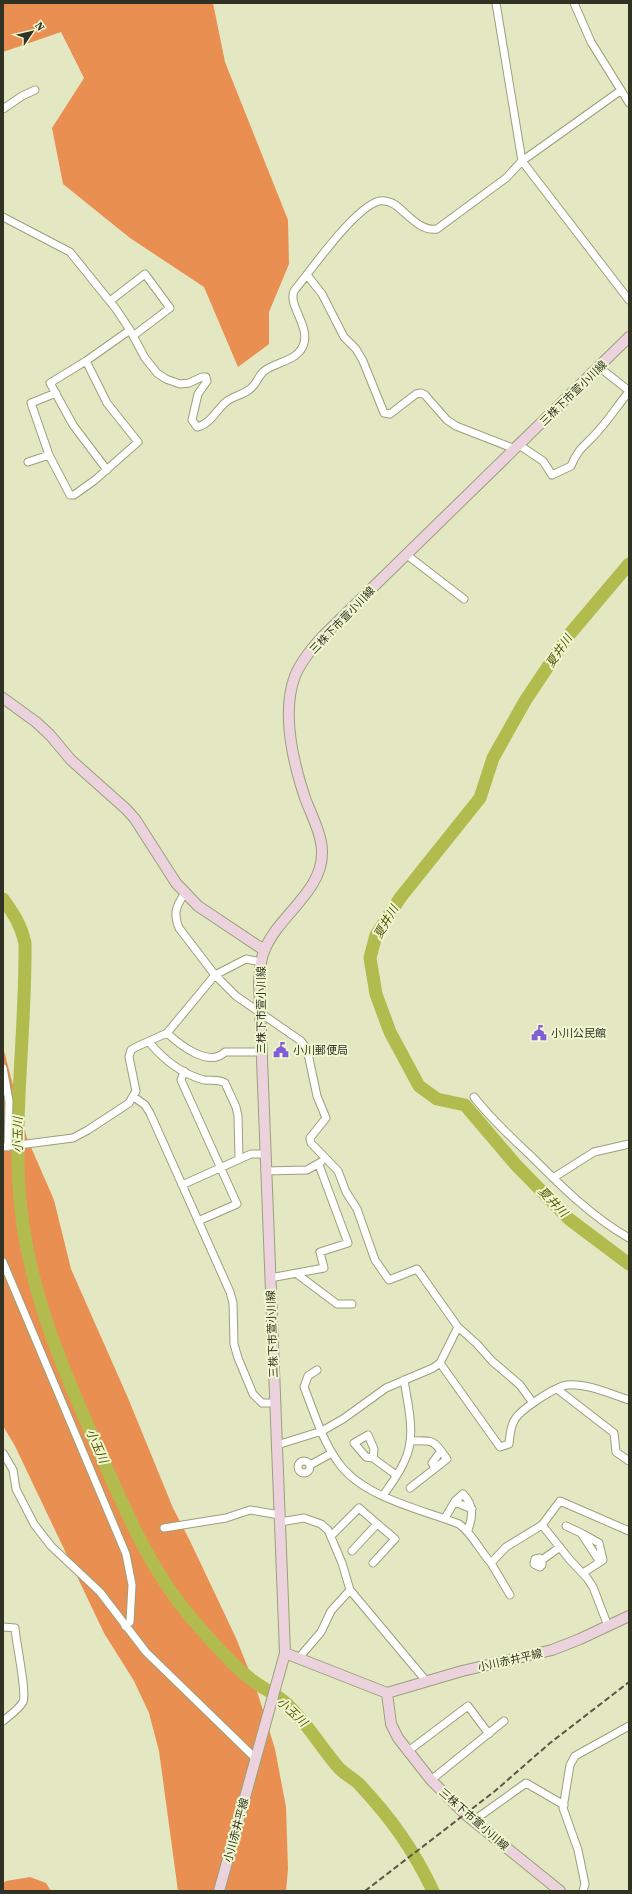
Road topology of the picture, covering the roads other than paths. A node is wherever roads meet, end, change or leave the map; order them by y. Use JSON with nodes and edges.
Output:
{"nodes":[{"id":1,"x":496,"y":3,"type":"edge"},
{"id":2,"x":574,"y":3,"type":"edge"},
{"id":3,"x":35,"y":90,"type":"dead end"},
{"id":4,"x":617,"y":93,"type":"junction"},
{"id":5,"x":629,"y":103,"type":"edge"},
{"id":6,"x":3,"y":109,"type":"edge"},
{"id":7,"x":522,"y":161,"type":"junction"},
{"id":8,"x":3,"y":217,"type":"edge"},
{"id":9,"x":307,"y":275,"type":"junction"},
{"id":10,"x":629,"y":300,"type":"edge"},
{"id":11,"x":110,"y":301,"type":"junction"},
{"id":12,"x":132,"y":333,"type":"junction"},
{"id":13,"x":629,"y":337,"type":"edge"},
{"id":14,"x":86,"y":361,"type":"junction"},
{"id":15,"x":599,"y":367,"type":"junction"},
{"id":16,"x":56,"y":393,"type":"junction"},
{"id":17,"x":517,"y":447,"type":"junction"},
{"id":18,"x":50,"y":455,"type":"junction"},
{"id":19,"x":28,"y":462,"type":"dead end"},
{"id":20,"x":107,"y":470,"type":"junction"},
{"id":21,"x":407,"y":555,"type":"junction"},
{"id":22,"x":464,"y":599,"type":"dead end"},
{"id":23,"x":3,"y":698,"type":"edge"},
{"id":24,"x":185,"y":893,"type":"junction"},
{"id":25,"x":264,"y":950,"type":"junction"},
{"id":26,"x":261,"y":962,"type":"junction"},
{"id":27,"x":215,"y":975,"type":"junction"},
{"id":28,"x":259,"y":1012,"type":"junction"},
{"id":29,"x":167,"y":1034,"type":"junction"},
{"id":30,"x":149,"y":1042,"type":"junction"},
{"id":31,"x":261,"y":1052,"type":"junction"},
{"id":32,"x":3,"y":1068,"type":"edge"},
{"id":33,"x":184,"y":1071,"type":"junction"},
{"id":34,"x":134,"y":1097,"type":"junction"},
{"id":35,"x":474,"y":1097,"type":"dead end"},
{"id":36,"x":629,"y":1144,"type":"edge"},
{"id":37,"x":7,"y":1147,"type":"edge"},
{"id":38,"x":264,"y":1154,"type":"junction"},
{"id":39,"x":326,"y":1158,"type":"junction"},
{"id":40,"x":239,"y":1159,"type":"junction"},
{"id":41,"x":319,"y":1165,"type":"junction"},
{"id":42,"x":221,"y":1167,"type":"junction"},
{"id":43,"x":265,"y":1171,"type":"junction"},
{"id":44,"x":553,"y":1178,"type":"junction"},
{"id":45,"x":182,"y":1185,"type":"junction"},
{"id":46,"x":198,"y":1221,"type":"junction"},
{"id":47,"x":629,"y":1238,"type":"edge"},
{"id":48,"x":3,"y":1262,"type":"edge"},
{"id":49,"x":297,"y":1274,"type":"junction"},
{"id":50,"x":270,"y":1278,"type":"junction"},
{"id":51,"x":352,"y":1304,"type":"dead end"},
{"id":52,"x":458,"y":1327,"type":"junction"},
{"id":53,"x":440,"y":1363,"type":"junction"},
{"id":54,"x":317,"y":1370,"type":"dead end"},
{"id":55,"x":404,"y":1380,"type":"junction"},
{"id":56,"x":557,"y":1388,"type":"junction"},
{"id":57,"x":629,"y":1400,"type":"edge"},
{"id":58,"x":275,"y":1403,"type":"junction"},
{"id":59,"x":533,"y":1403,"type":"junction"},
{"id":60,"x":322,"y":1431,"type":"junction"},
{"id":61,"x":410,"y":1441,"type":"junction"},
{"id":62,"x":277,"y":1445,"type":"junction"},
{"id":63,"x":3,"y":1453,"type":"edge"},
{"id":64,"x":332,"y":1454,"type":"junction"},
{"id":65,"x":373,"y":1458,"type":"dead end"},
{"id":66,"x":629,"y":1461,"type":"edge"},
{"id":67,"x":310,"y":1465,"type":"dead end"},
{"id":68,"x":396,"y":1475,"type":"junction"},
{"id":69,"x":410,"y":1488,"type":"dead end"},
{"id":70,"x":383,"y":1496,"type":"junction"},
{"id":71,"x":455,"y":1502,"type":"junction"},
{"id":72,"x":472,"y":1509,"type":"junction"},
{"id":73,"x":280,"y":1518,"type":"junction"},
{"id":74,"x":445,"y":1518,"type":"junction"},
{"id":75,"x":377,"y":1524,"type":"junction"},
{"id":76,"x":542,"y":1525,"type":"junction"},
{"id":77,"x":566,"y":1526,"type":"dead end"},
{"id":78,"x":164,"y":1528,"type":"dead end"},
{"id":79,"x":468,"y":1530,"type":"junction"},
{"id":80,"x":629,"y":1531,"type":"edge"},
{"id":81,"x":331,"y":1536,"type":"junction"},
{"id":82,"x":560,"y":1547,"type":"junction"},
{"id":83,"x":352,"y":1551,"type":"dead end"},
{"id":84,"x":542,"y":1560,"type":"dead end"},
{"id":85,"x":373,"y":1563,"type":"dead end"},
{"id":86,"x":491,"y":1563,"type":"junction"},
{"id":87,"x":583,"y":1574,"type":"junction"},
{"id":88,"x":350,"y":1590,"type":"junction"},
{"id":89,"x":510,"y":1594,"type":"dead end"},
{"id":90,"x":629,"y":1616,"type":"edge"},
{"id":91,"x":125,"y":1626,"type":"junction"},
{"id":92,"x":608,"y":1626,"type":"junction"},
{"id":93,"x":3,"y":1627,"type":"edge"},
{"id":94,"x":285,"y":1653,"type":"junction"},
{"id":95,"x":298,"y":1659,"type":"junction"},
{"id":96,"x":427,"y":1682,"type":"junction"},
{"id":97,"x":387,"y":1693,"type":"junction"},
{"id":98,"x":3,"y":1721,"type":"edge"},
{"id":99,"x":504,"y":1721,"type":"dead end"},
{"id":100,"x":629,"y":1726,"type":"edge"},
{"id":101,"x":489,"y":1734,"type":"junction"},
{"id":102,"x":407,"y":1752,"type":"junction"},
{"id":103,"x":255,"y":1758,"type":"junction"},
{"id":104,"x":431,"y":1780,"type":"junction"},
{"id":105,"x":564,"y":1806,"type":"junction"},
{"id":106,"x":473,"y":1821,"type":"junction"},
{"id":107,"x":219,"y":1891,"type":"edge"},
{"id":108,"x":560,"y":1891,"type":"edge"},
{"id":109,"x":583,"y":1891,"type":"edge"}],
"edges":[{"from":1,"to":7,"type":"street"},
{"from":2,"to":4,"type":"street"},
{"from":3,"to":6,"type":"street"},
{"from":4,"to":5,"type":"street"},
{"from":4,"to":7,"type":"street"},
{"from":7,"to":9,"type":"street"},
{"from":7,"to":10,"type":"street"},
{"from":8,"to":11,"type":"street"},
{"from":9,"to":12,"type":"street"},
{"from":9,"to":17,"type":"street"},
{"from":11,"to":12,"type":"street"},
{"from":11,"to":12,"type":"street"},
{"from":12,"to":14,"type":"street"},
{"from":13,"to":15,"type":"main road","name":"三株下市萱小川線"},
{"from":14,"to":16,"type":"street"},
{"from":14,"to":20,"type":"street"},
{"from":15,"to":17,"type":"main road","name":"三株下市萱小川線"},
{"from":15,"to":17,"type":"street"},
{"from":16,"to":18,"type":"street"},
{"from":16,"to":20,"type":"street"},
{"from":17,"to":21,"type":"main road","name":"三株下市萱小川線"},
{"from":18,"to":19,"type":"street"},
{"from":18,"to":20,"type":"street"},
{"from":21,"to":22,"type":"street"},
{"from":21,"to":25,"type":"main road","name":"三株下市萱小川線"},
{"from":23,"to":24,"type":"main road"},
{"from":24,"to":25,"type":"main road"},
{"from":24,"to":27,"type":"street"},
{"from":25,"to":26,"type":"main road","name":"三株下市萱小川線"},
{"from":26,"to":27,"type":"street"},
{"from":26,"to":28,"type":"main road","name":"三株下市萱小川線"},
{"from":27,"to":28,"type":"street"},
{"from":27,"to":29,"type":"street"},
{"from":28,"to":31,"type":"main road","name":"三株下市萱小川線"},
{"from":28,"to":39,"type":"street"},
{"from":29,"to":30,"type":"street"},
{"from":29,"to":31,"type":"street"},
{"from":30,"to":33,"type":"street"},
{"from":30,"to":34,"type":"street"},
{"from":31,"to":38,"type":"main road","name":"三株下市萱小川線"},
{"from":32,"to":37,"type":"street"},
{"from":33,"to":40,"type":"street"},
{"from":33,"to":42,"type":"street"},
{"from":34,"to":37,"type":"street"},
{"from":34,"to":45,"type":"street"},
{"from":35,"to":44,"type":"street"},
{"from":36,"to":44,"type":"street"},
{"from":38,"to":40,"type":"street"},
{"from":38,"to":43,"type":"main road","name":"三株下市萱小川線"},
{"from":39,"to":41,"type":"street"},
{"from":39,"to":52,"type":"street"},
{"from":40,"to":42,"type":"street"},
{"from":41,"to":43,"type":"street"},
{"from":41,"to":49,"type":"street"},
{"from":42,"to":45,"type":"street"},
{"from":42,"to":46,"type":"street"},
{"from":43,"to":50,"type":"main road","name":"三株下市萱小川線"},
{"from":44,"to":47,"type":"street"},
{"from":45,"to":46,"type":"street"},
{"from":46,"to":58,"type":"street"},
{"from":48,"to":91,"type":"street"},
{"from":49,"to":50,"type":"street"},
{"from":49,"to":51,"type":"street"},
{"from":50,"to":58,"type":"main road","name":"三株下市萱小川線"},
{"from":52,"to":53,"type":"street"},
{"from":52,"to":59,"type":"street"},
{"from":53,"to":55,"type":"street"},
{"from":53,"to":59,"type":"street"},
{"from":54,"to":60,"type":"street"},
{"from":55,"to":60,"type":"street"},
{"from":55,"to":61,"type":"street"},
{"from":56,"to":57,"type":"street"},
{"from":56,"to":59,"type":"street"},
{"from":56,"to":66,"type":"street"},
{"from":58,"to":62,"type":"main road","name":"三株下市萱小川線"},
{"from":60,"to":62,"type":"street"},
{"from":60,"to":64,"type":"street"},
{"from":61,"to":68,"type":"street"},
{"from":61,"to":69,"type":"street"},
{"from":62,"to":73,"type":"main road","name":"三株下市萱小川線"},
{"from":63,"to":91,"type":"street"},
{"from":64,"to":67,"type":"street"},
{"from":64,"to":70,"type":"street"},
{"from":65,"to":68,"type":"street"},
{"from":68,"to":70,"type":"street"},
{"from":70,"to":74,"type":"street"},
{"from":71,"to":72,"type":"street"},
{"from":71,"to":72,"type":"street"},
{"from":71,"to":74,"type":"street"},
{"from":72,"to":79,"type":"street"},
{"from":73,"to":78,"type":"street"},
{"from":73,"to":81,"type":"street"},
{"from":73,"to":94,"type":"main road","name":"三株下市萱小川線"},
{"from":74,"to":79,"type":"street"},
{"from":75,"to":81,"type":"street"},
{"from":75,"to":83,"type":"street"},
{"from":75,"to":85,"type":"street"},
{"from":76,"to":80,"type":"street"},
{"from":76,"to":82,"type":"street"},
{"from":76,"to":86,"type":"street"},
{"from":77,"to":87,"type":"street"},
{"from":79,"to":86,"type":"street"},
{"from":81,"to":88,"type":"street"},
{"from":82,"to":84,"type":"street"},
{"from":82,"to":87,"type":"street"},
{"from":86,"to":89,"type":"street"},
{"from":87,"to":92,"type":"street"},
{"from":88,"to":95,"type":"street"},
{"from":88,"to":96,"type":"street"},
{"from":90,"to":92,"type":"main road","name":"小川赤井平線"},
{"from":91,"to":103,"type":"street"},
{"from":92,"to":96,"type":"main road","name":"小川赤井平線"},
{"from":93,"to":98,"type":"street"},
{"from":94,"to":95,"type":"main road"},
{"from":94,"to":103,"type":"main road","name":"小川赤井平線"},
{"from":95,"to":97,"type":"main road"},
{"from":96,"to":97,"type":"main road","name":"小川赤井平線"},
{"from":97,"to":102,"type":"main road","name":"三株下市萱小川線"},
{"from":99,"to":101,"type":"street"},
{"from":100,"to":105,"type":"street"},
{"from":101,"to":102,"type":"street"},
{"from":101,"to":104,"type":"street"},
{"from":102,"to":104,"type":"main road","name":"三株下市萱小川線"},
{"from":103,"to":107,"type":"main road","name":"小川赤井平線"},
{"from":104,"to":106,"type":"main road","name":"三株下市萱小川線"},
{"from":105,"to":106,"type":"street"},
{"from":105,"to":109,"type":"street"},
{"from":106,"to":108,"type":"main road","name":"三株下市萱小川線"}]}
